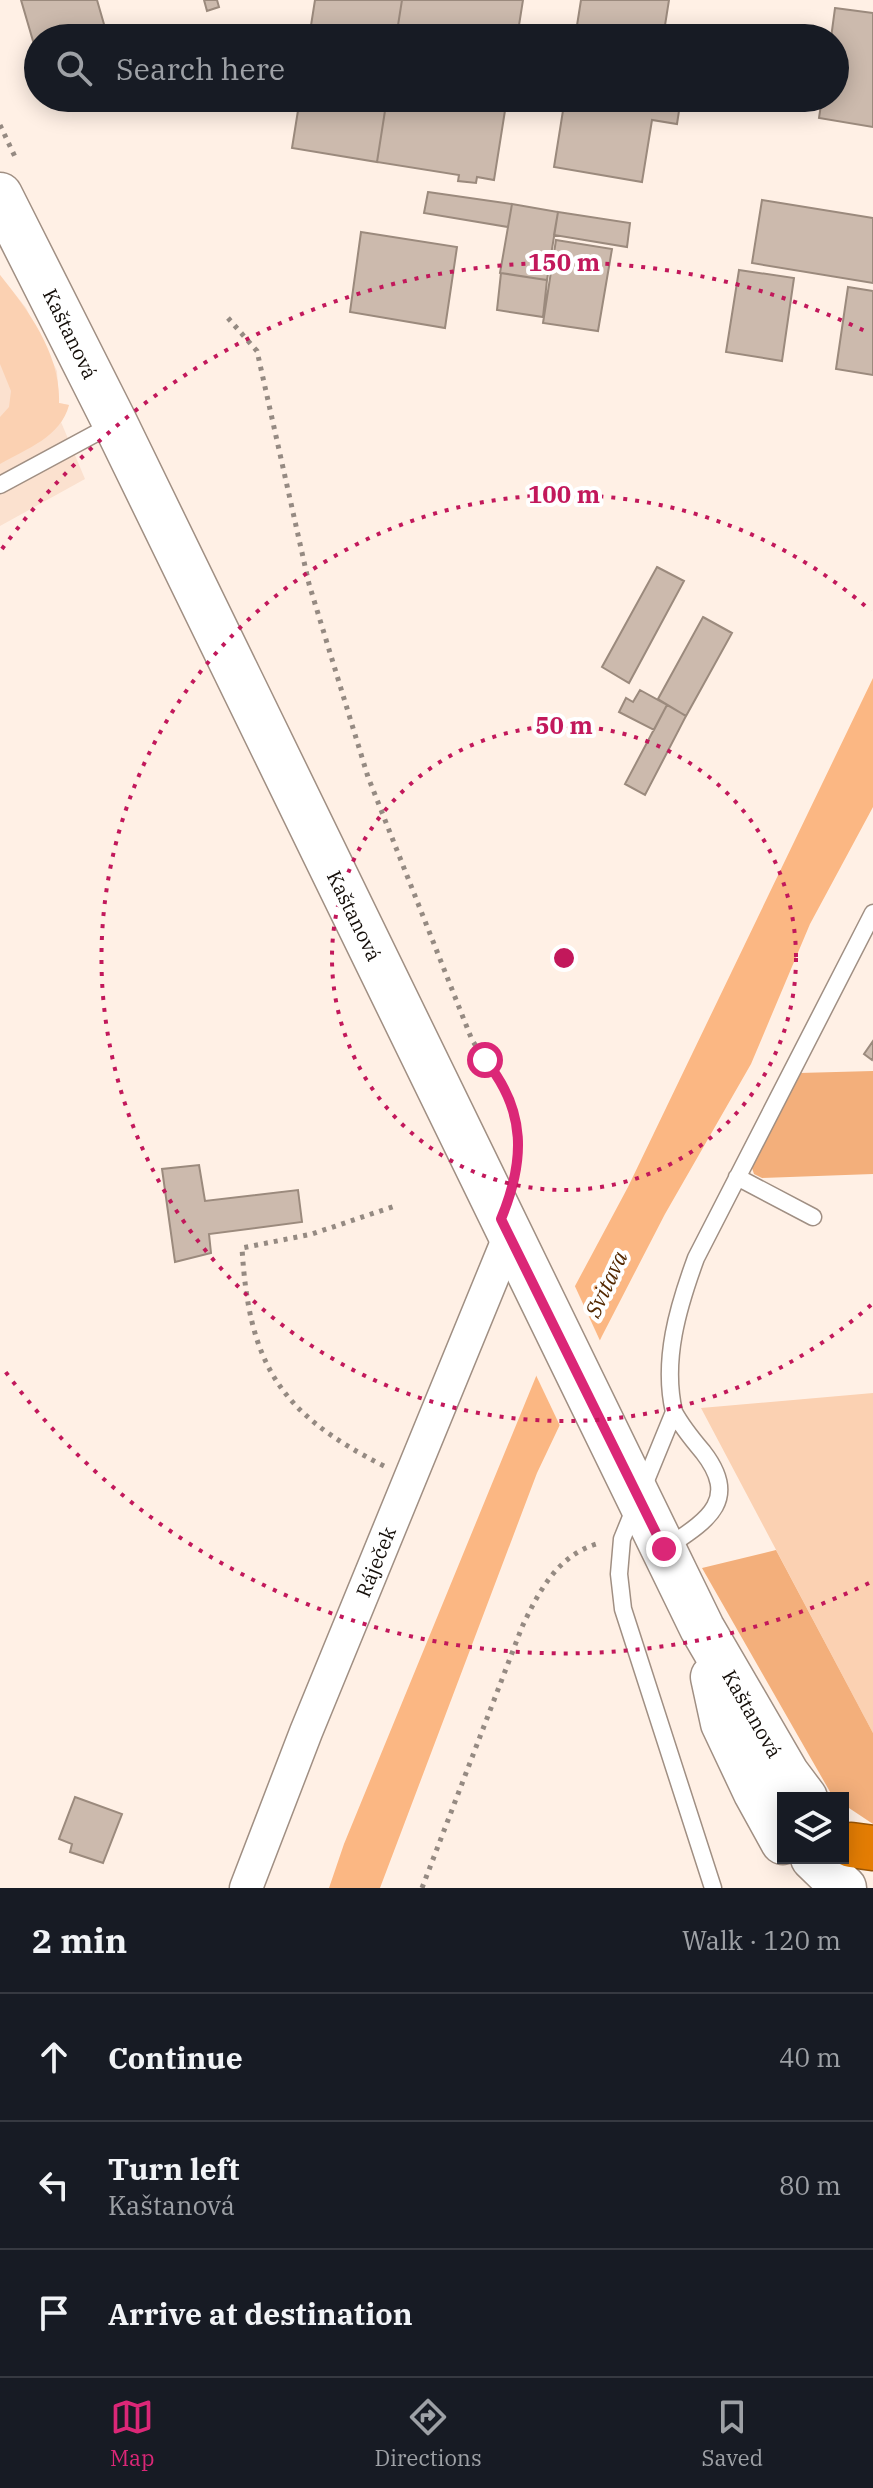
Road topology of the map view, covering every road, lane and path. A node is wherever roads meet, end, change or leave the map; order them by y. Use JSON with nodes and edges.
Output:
{"nodes":[{"id":1,"x":2,"y":195,"type":"edge"},
{"id":2,"x":228,"y":318,"type":"dead end"},
{"id":3,"x":115,"y":423,"type":"junction"},
{"id":4,"x":0,"y":485,"type":"edge"},
{"id":5,"x":873,"y":913,"type":"edge"},
{"id":6,"x":737,"y":1177,"type":"junction"},
{"id":7,"x":395,"y":1206,"type":"dead end"},
{"id":8,"x":813,"y":1217,"type":"dead end"},
{"id":9,"x":510,"y":1239,"type":"junction"},
{"id":10,"x":674,"y":1412,"type":"junction"},
{"id":11,"x":410,"y":1479,"type":"junction"},
{"id":12,"x":629,"y":1481,"type":"junction"},
{"id":13,"x":622,"y":1539,"type":"junction"},
{"id":14,"x":664,"y":1549,"type":"junction"},
{"id":15,"x":702,"y":1628,"type":"junction"},
{"id":16,"x":800,"y":1792,"type":"edge"},
{"id":17,"x":769,"y":1809,"type":"edge"},
{"id":18,"x":777,"y":1828,"type":"edge"},
{"id":19,"x":851,"y":1850,"type":"edge"},
{"id":20,"x":796,"y":1864,"type":"edge"},
{"id":21,"x":246,"y":1888,"type":"edge"},
{"id":22,"x":422,"y":1888,"type":"edge"},
{"id":23,"x":713,"y":1888,"type":"edge"},
{"id":24,"x":811,"y":1888,"type":"edge"},
{"id":25,"x":844,"y":1888,"type":"edge"}],
"edges":[{"from":1,"to":3,"type":"main road","name":"Kaštanová"},
{"from":2,"to":9,"type":"path"},
{"from":3,"to":4,"type":"lane"},
{"from":3,"to":9,"type":"main road","name":"Kaštanová"},
{"from":5,"to":6,"type":"lane"},
{"from":6,"to":8,"type":"lane"},
{"from":6,"to":10,"type":"lane"},
{"from":7,"to":11,"type":"path"},
{"from":9,"to":11,"type":"street","name":"Ráječek"},
{"from":9,"to":12,"type":"main road","name":"Kaštanová"},
{"from":10,"to":12,"type":"lane"},
{"from":10,"to":14,"type":"lane"},
{"from":11,"to":21,"type":"street","name":"Ráječek"},
{"from":12,"to":13,"type":"lane"},
{"from":12,"to":14,"type":"main road","name":"Kaštanová"},
{"from":13,"to":22,"type":"path"},
{"from":13,"to":23,"type":"lane"},
{"from":14,"to":15,"type":"main road","name":"Kaštanová"},
{"from":15,"to":16,"type":"main road","name":"Kaštanová"},
{"from":15,"to":17,"type":"main road","name":"Kaštanová"},
{"from":17,"to":18,"type":"main road","name":"Kaštanová"},
{"from":19,"to":25,"type":"main road"},
{"from":20,"to":24,"type":"main road"}]}
